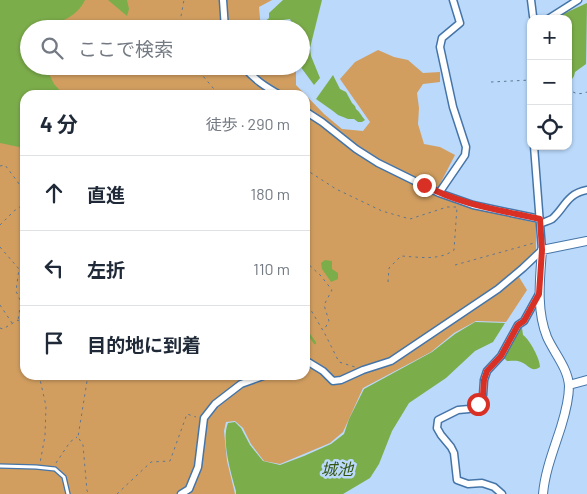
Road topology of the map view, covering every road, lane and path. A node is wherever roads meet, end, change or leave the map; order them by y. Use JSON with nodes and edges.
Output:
{"nodes":[{"id":1,"x":184,"y":0,"type":"edge"},
{"id":2,"x":223,"y":0,"type":"edge"},
{"id":3,"x":453,"y":0,"type":"edge"},
{"id":4,"x":531,"y":0,"type":"edge"},
{"id":5,"x":578,"y":0,"type":"edge"},
{"id":6,"x":533,"y":15,"type":"edge"},
{"id":7,"x":554,"y":15,"type":"edge"},
{"id":8,"x":180,"y":20,"type":"edge"},
{"id":9,"x":224,"y":20,"type":"edge"},
{"id":10,"x":201,"y":75,"type":"edge"},
{"id":11,"x":251,"y":75,"type":"edge"},
{"id":12,"x":527,"y":80,"type":"edge"},
{"id":13,"x":491,"y":82,"type":"dead end"},
{"id":14,"x":215,"y":90,"type":"edge"},
{"id":15,"x":271,"y":90,"type":"edge"},
{"id":16,"x":572,"y":91,"type":"edge"},
{"id":17,"x":587,"y":92,"type":"edge"},
{"id":18,"x":310,"y":114,"type":"edge"},
{"id":19,"x":534,"y":150,"type":"edge"},
{"id":20,"x":0,"y":166,"type":"edge"},
{"id":21,"x":310,"y":172,"type":"edge"},
{"id":22,"x":20,"y":184,"type":"edge"},
{"id":23,"x":587,"y":190,"type":"edge"},
{"id":24,"x":439,"y":193,"type":"junction"},
{"id":25,"x":20,"y":207,"type":"edge"},
{"id":26,"x":540,"y":222,"type":"junction"},
{"id":27,"x":0,"y":225,"type":"edge"},
{"id":28,"x":541,"y":241,"type":"junction"},
{"id":29,"x":587,"y":241,"type":"edge"},
{"id":30,"x":0,"y":247,"type":"edge"},
{"id":31,"x":542,"y":250,"type":"junction"},
{"id":32,"x":310,"y":265,"type":"edge"},
{"id":33,"x":455,"y":265,"type":"dead end"},
{"id":34,"x":388,"y":282,"type":"dead end"},
{"id":35,"x":539,"y":294,"type":"junction"},
{"id":36,"x":0,"y":305,"type":"edge"},
{"id":37,"x":310,"y":309,"type":"edge"},
{"id":38,"x":18,"y":320,"type":"joint"},
{"id":39,"x":12,"y":324,"type":"junction"},
{"id":40,"x":0,"y":328,"type":"edge"},
{"id":41,"x":323,"y":331,"type":"junction"},
{"id":42,"x":310,"y":363,"type":"edge"},
{"id":43,"x":362,"y":370,"type":"junction"},
{"id":44,"x":40,"y":380,"type":"edge"},
{"id":45,"x":87,"y":380,"type":"edge"},
{"id":46,"x":252,"y":380,"type":"edge"},
{"id":47,"x":587,"y":380,"type":"edge"},
{"id":48,"x":569,"y":385,"type":"junction"},
{"id":49,"x":204,"y":418,"type":"junction"},
{"id":50,"x":78,"y":437,"type":"junction"},
{"id":51,"x":0,"y":466,"type":"edge"},
{"id":52,"x":40,"y":468,"type":"junction"},
{"id":53,"x":52,"y":469,"type":"junction"},
{"id":54,"x":68,"y":494,"type":"edge"},
{"id":55,"x":90,"y":494,"type":"edge"},
{"id":56,"x":118,"y":494,"type":"edge"},
{"id":57,"x":182,"y":494,"type":"edge"},
{"id":58,"x":502,"y":494,"type":"edge"},
{"id":59,"x":543,"y":494,"type":"edge"}],
"edges":[{"from":1,"to":8,"type":"path"},
{"from":2,"to":9,"type":"street"},
{"from":3,"to":24,"type":"street"},
{"from":4,"to":6,"type":"street"},
{"from":5,"to":7,"type":"street"},
{"from":10,"to":14,"type":"path"},
{"from":11,"to":15,"type":"street"},
{"from":12,"to":13,"type":"path"},
{"from":16,"to":17,"type":"path"},
{"from":18,"to":24,"type":"street"},
{"from":19,"to":26,"type":"street"},
{"from":20,"to":22,"type":"path"},
{"from":21,"to":34,"type":"path"},
{"from":23,"to":26,"type":"street"},
{"from":24,"to":26,"type":"street"},
{"from":25,"to":27,"type":"path"},
{"from":26,"to":28,"type":"street"},
{"from":28,"to":31,"type":"street"},
{"from":28,"to":33,"type":"path"},
{"from":29,"to":31,"type":"street"},
{"from":30,"to":38,"type":"path"},
{"from":31,"to":35,"type":"street"},
{"from":31,"to":43,"type":"street"},
{"from":32,"to":41,"type":"path"},
{"from":35,"to":48,"type":"street"},
{"from":35,"to":58,"type":"street"},
{"from":36,"to":39,"type":"path"},
{"from":37,"to":41,"type":"path"},
{"from":38,"to":39,"type":"path"},
{"from":39,"to":40,"type":"path"},
{"from":41,"to":43,"type":"path"},
{"from":42,"to":43,"type":"street"},
{"from":44,"to":52,"type":"path"},
{"from":45,"to":50,"type":"path"},
{"from":46,"to":49,"type":"street"},
{"from":47,"to":48,"type":"street"},
{"from":48,"to":59,"type":"street"},
{"from":49,"to":56,"type":"path"},
{"from":49,"to":57,"type":"street"},
{"from":50,"to":53,"type":"path"},
{"from":50,"to":55,"type":"path"},
{"from":51,"to":52,"type":"lane"},
{"from":52,"to":53,"type":"lane"},
{"from":53,"to":54,"type":"lane"}]}
